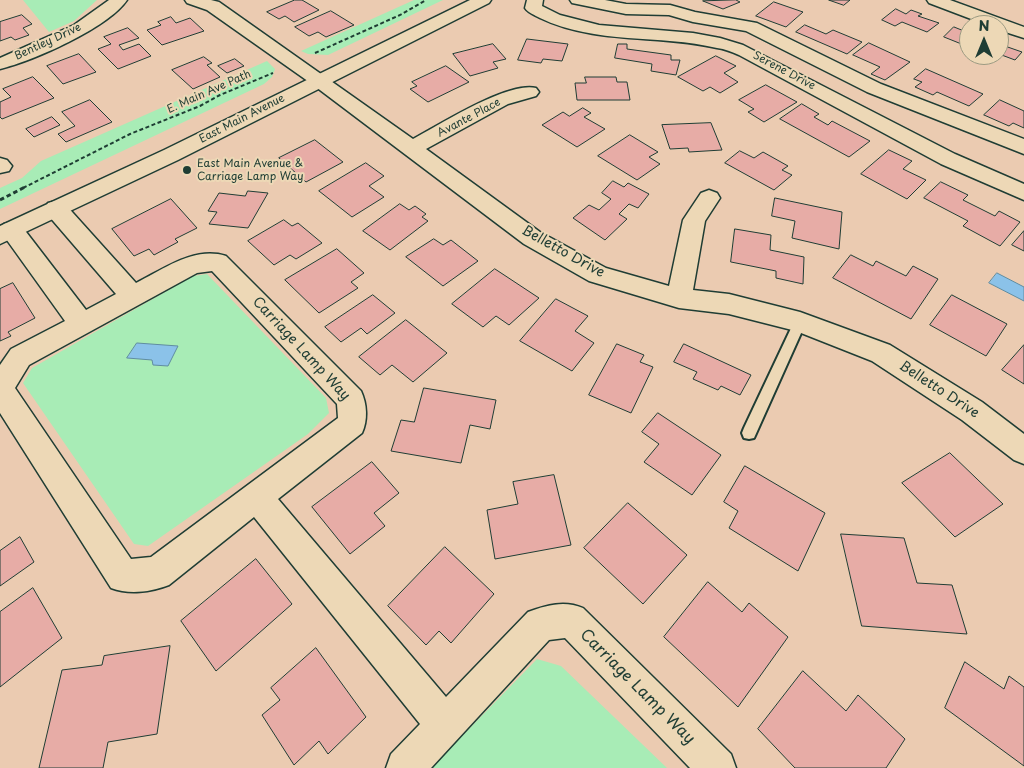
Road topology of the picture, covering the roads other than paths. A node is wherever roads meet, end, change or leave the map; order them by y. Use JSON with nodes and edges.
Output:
{"nodes":[{"id":1,"x":118,"y":0,"type":"edge"},
{"id":2,"x":193,"y":0,"type":"edge"},
{"id":3,"x":483,"y":0,"type":"edge"},
{"id":4,"x":536,"y":0,"type":"edge"},
{"id":5,"x":578,"y":0,"type":"edge"},
{"id":6,"x":935,"y":0,"type":"edge"},
{"id":7,"x":672,"y":5,"type":"edge"},
{"id":8,"x":1024,"y":33,"type":"edge"},
{"id":9,"x":669,"y":36,"type":"junction"},
{"id":10,"x":0,"y":64,"type":"edge"},
{"id":11,"x":318,"y":80,"type":"junction"},
{"id":12,"x":529,"y":92,"type":"dead end"},
{"id":13,"x":1024,"y":148,"type":"edge"},
{"id":14,"x":410,"y":149,"type":"junction"},
{"id":15,"x":1024,"y":193,"type":"edge"},
{"id":16,"x":710,"y":198,"type":"dead end"},
{"id":17,"x":56,"y":210,"type":"junction"},
{"id":18,"x":6,"y":233,"type":"edge"},
{"id":19,"x":132,"y":296,"type":"junction"},
{"id":20,"x":679,"y":298,"type":"junction"},
{"id":21,"x":800,"y":322,"type":"junction"},
{"id":22,"x":82,"y":324,"type":"junction"},
{"id":23,"x":0,"y":389,"type":"edge"},
{"id":24,"x":749,"y":433,"type":"dead end"},
{"id":25,"x":1024,"y":451,"type":"edge"},
{"id":26,"x":257,"y":497,"type":"junction"},
{"id":27,"x":445,"y":725,"type":"junction"},
{"id":28,"x":405,"y":768,"type":"edge"},
{"id":29,"x":717,"y":768,"type":"edge"}],
"edges":[{"from":1,"to":10,"type":"street","name":"Bentley Drive"},
{"from":2,"to":11,"type":"street","name":"Belletto Drive"},
{"from":3,"to":11,"type":"street","name":"East Main Avenue"},
{"from":4,"to":9,"type":"street","name":"Serene Drive"},
{"from":5,"to":7,"type":"street","name":"Serene Drive"},
{"from":6,"to":8,"type":"street"},
{"from":7,"to":9,"type":"street"},
{"from":7,"to":13,"type":"street","name":"Serene Drive"},
{"from":9,"to":15,"type":"street","name":"Serene Drive"},
{"from":11,"to":14,"type":"street","name":"Belletto Drive"},
{"from":11,"to":17,"type":"street","name":"East Main Avenue"},
{"from":12,"to":14,"type":"street","name":"Avante Place"},
{"from":14,"to":20,"type":"street","name":"Belletto Drive"},
{"from":16,"to":20,"type":"street"},
{"from":17,"to":18,"type":"street","name":"East Main Avenue"},
{"from":17,"to":19,"type":"street"},
{"from":18,"to":22,"type":"street"},
{"from":19,"to":22,"type":"street","name":"Carriage Lamp Way"},
{"from":19,"to":26,"type":"street","name":"Carriage Lamp Way"},
{"from":20,"to":21,"type":"street","name":"Belletto Drive"},
{"from":21,"to":24,"type":"lane"},
{"from":21,"to":25,"type":"street","name":"Belletto Drive"},
{"from":22,"to":23,"type":"street","name":"Carriage Lamp Way"},
{"from":23,"to":26,"type":"street","name":"Carriage Lamp Way"},
{"from":26,"to":27,"type":"street"},
{"from":27,"to":28,"type":"street","name":"Carriage Lamp Way"},
{"from":27,"to":29,"type":"street","name":"Carriage Lamp Way"}]}
